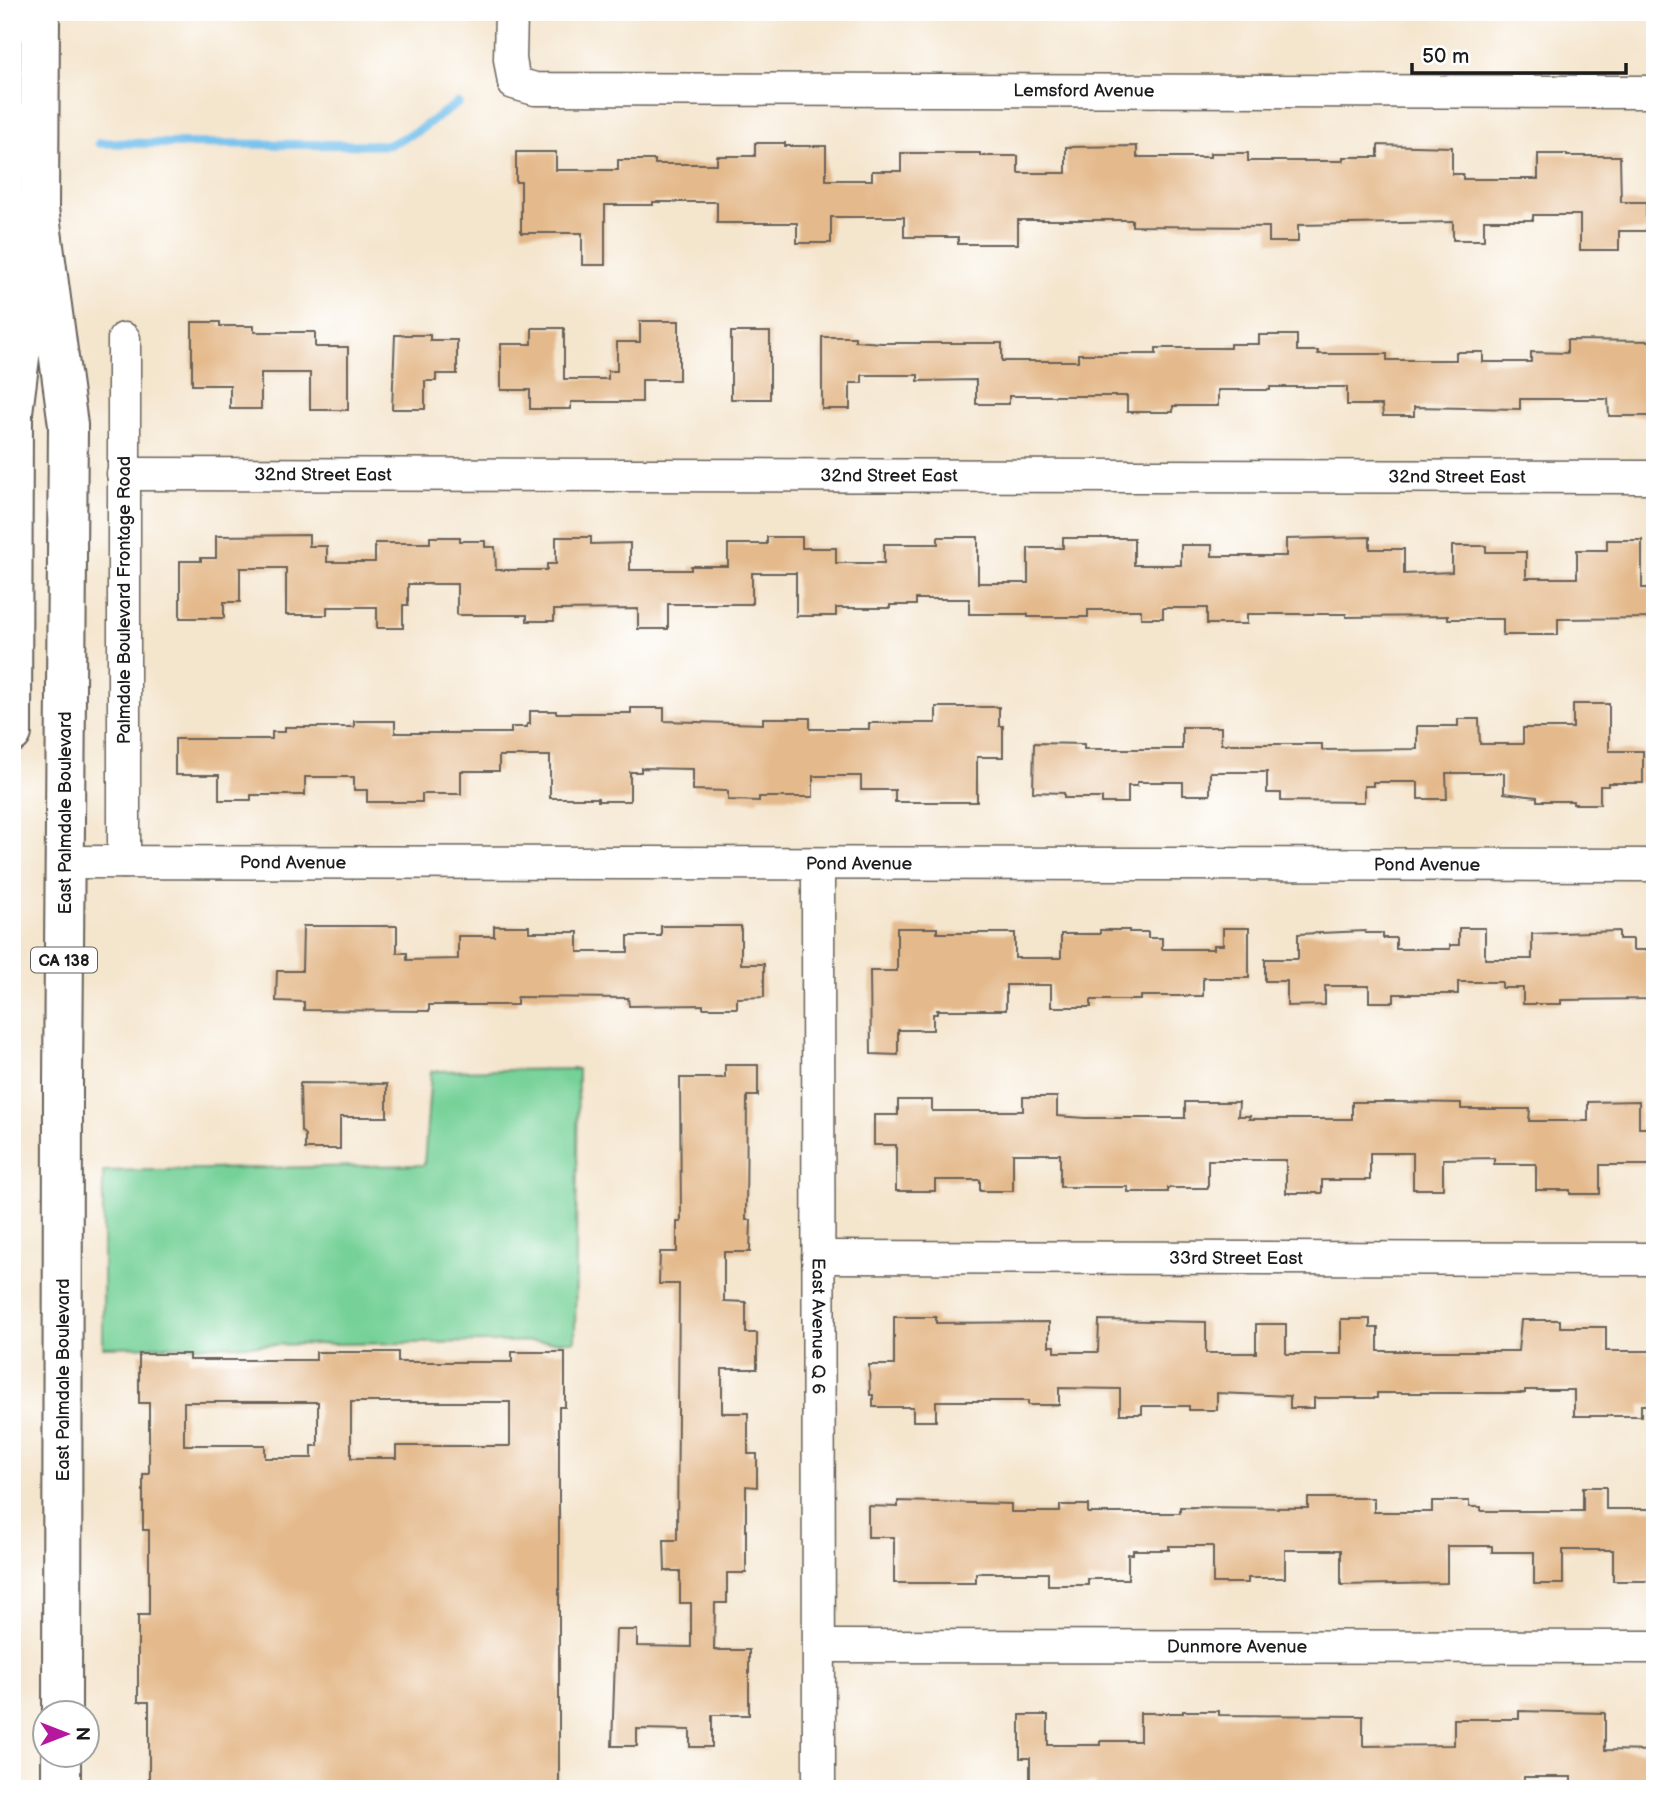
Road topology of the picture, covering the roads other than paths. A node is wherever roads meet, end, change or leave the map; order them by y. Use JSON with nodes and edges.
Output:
{"nodes":[{"id":1,"x":40,"y":12,"type":"edge"},
{"id":2,"x":511,"y":12,"type":"edge"},
{"id":3,"x":1655,"y":92,"type":"edge"},
{"id":4,"x":39,"y":209,"type":"junction"},
{"id":5,"x":124,"y":339,"type":"dead end"},
{"id":6,"x":13,"y":435,"type":"edge"},
{"id":7,"x":123,"y":474,"type":"junction"},
{"id":8,"x":1655,"y":477,"type":"edge"},
{"id":9,"x":12,"y":733,"type":"edge"},
{"id":10,"x":65,"y":862,"type":"junction"},
{"id":11,"x":124,"y":862,"type":"junction"},
{"id":12,"x":818,"y":864,"type":"junction"},
{"id":13,"x":1655,"y":865,"type":"edge"},
{"id":14,"x":818,"y":1257,"type":"junction"},
{"id":15,"x":1655,"y":1259,"type":"edge"},
{"id":16,"x":821,"y":1646,"type":"junction"},
{"id":17,"x":1655,"y":1647,"type":"edge"},
{"id":18,"x":62,"y":1700,"type":"edge"},
{"id":19,"x":61,"y":1770,"type":"edge"},
{"id":20,"x":61,"y":1789,"type":"edge"},
{"id":21,"x":819,"y":1789,"type":"edge"}],
"edges":[{"from":1,"to":4,"type":"highway","name":"East Palmdale Boulevard","number":"CA 138"},
{"from":2,"to":3,"type":"street","name":"Lemsford Avenue"},
{"from":4,"to":6,"type":"highway","name":"East Palmdale Boulevard"},
{"from":4,"to":10,"type":"highway","name":"East Palmdale Boulevard","number":"CA 138"},
{"from":5,"to":7,"type":"street","name":"Palmdale Boulevard Frontage Road"},
{"from":6,"to":9,"type":"highway","name":"East Palmdale Boulevard"},
{"from":7,"to":8,"type":"street","name":"32nd Street East"},
{"from":7,"to":11,"type":"street","name":"Palmdale Boulevard Frontage Road"},
{"from":10,"to":11,"type":"street","name":"Pond Avenue"},
{"from":10,"to":18,"type":"highway","name":"East Palmdale Boulevard","number":"CA 138"},
{"from":11,"to":12,"type":"street","name":"Pond Avenue"},
{"from":12,"to":13,"type":"street","name":"Pond Avenue"},
{"from":12,"to":14,"type":"street","name":"East Avenue Q 6"},
{"from":14,"to":15,"type":"street","name":"33rd Street East"},
{"from":14,"to":16,"type":"street","name":"East Avenue Q 6"},
{"from":16,"to":17,"type":"street","name":"Dunmore Avenue"},
{"from":16,"to":21,"type":"street","name":"East Avenue Q 6"},
{"from":19,"to":20,"type":"highway"}]}
